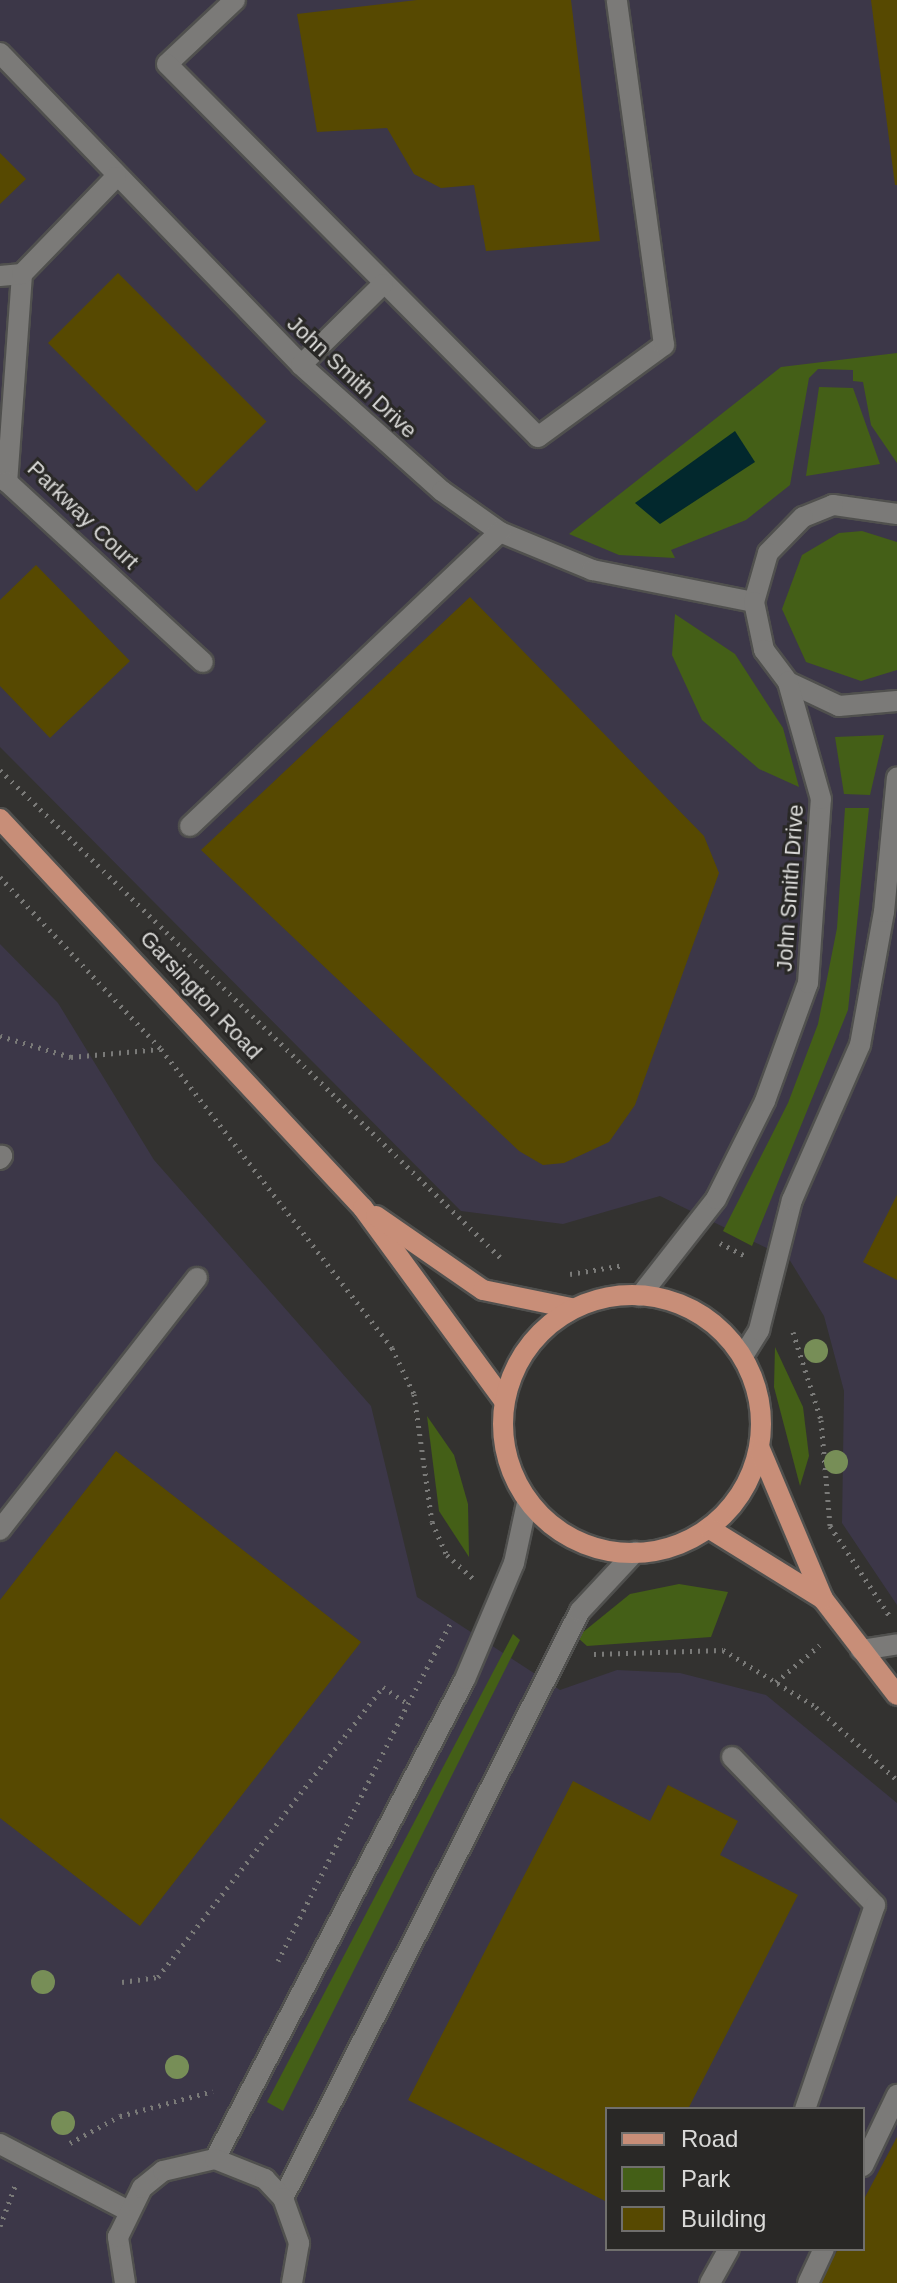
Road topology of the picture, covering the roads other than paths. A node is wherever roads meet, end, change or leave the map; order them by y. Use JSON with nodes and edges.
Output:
{"nodes":[{"id":1,"x":235,"y":0,"type":"edge"},
{"id":2,"x":617,"y":0,"type":"edge"},
{"id":3,"x":0,"y":53,"type":"edge"},
{"id":4,"x":116,"y":177,"type":"junction"},
{"id":5,"x":22,"y":274,"type":"junction"},
{"id":6,"x":0,"y":276,"type":"edge"},
{"id":7,"x":383,"y":284,"type":"junction"},
{"id":8,"x":301,"y":365,"type":"junction"},
{"id":9,"x":897,"y":514,"type":"edge"},
{"id":10,"x":500,"y":532,"type":"junction"},
{"id":11,"x":754,"y":602,"type":"junction"},
{"id":12,"x":203,"y":662,"type":"dead end"},
{"id":13,"x":788,"y":682,"type":"junction"},
{"id":14,"x":897,"y":701,"type":"edge"},
{"id":15,"x":897,"y":778,"type":"edge"},
{"id":16,"x":0,"y":819,"type":"edge"},
{"id":17,"x":190,"y":826,"type":"dead end"},
{"id":18,"x":363,"y":1208,"type":"junction"},
{"id":19,"x":197,"y":1278,"type":"dead end"},
{"id":20,"x":640,"y":1296,"type":"junction"},
{"id":21,"x":571,"y":1308,"type":"junction"},
{"id":22,"x":743,"y":1356,"type":"junction"},
{"id":23,"x":503,"y":1399,"type":"junction"},
{"id":24,"x":760,"y":1449,"type":"junction"},
{"id":25,"x":527,"y":1503,"type":"junction"},
{"id":26,"x":710,"y":1529,"type":"junction"},
{"id":27,"x":0,"y":1530,"type":"edge"},
{"id":28,"x":635,"y":1552,"type":"junction"},
{"id":29,"x":823,"y":1599,"type":"junction"},
{"id":30,"x":897,"y":1644,"type":"edge"},
{"id":31,"x":861,"y":1650,"type":"junction"},
{"id":32,"x":897,"y":1695,"type":"edge"},
{"id":33,"x":732,"y":1757,"type":"dead end"},
{"id":34,"x":897,"y":2095,"type":"edge"},
{"id":35,"x":806,"y":2107,"type":"edge"},
{"id":36,"x":0,"y":2144,"type":"edge"},
{"id":37,"x":215,"y":2159,"type":"junction"},
{"id":38,"x":865,"y":2162,"type":"edge"},
{"id":39,"x":283,"y":2198,"type":"junction"},
{"id":40,"x":127,"y":2210,"type":"junction"},
{"id":41,"x":728,"y":2251,"type":"edge"},
{"id":42,"x":823,"y":2251,"type":"edge"},
{"id":43,"x":125,"y":2283,"type":"edge"},
{"id":44,"x":292,"y":2283,"type":"edge"},
{"id":45,"x":710,"y":2283,"type":"edge"},
{"id":46,"x":808,"y":2283,"type":"edge"}],
"edges":[{"from":1,"to":7,"type":"street"},
{"from":2,"to":7,"type":"street"},
{"from":3,"to":4,"type":"street","name":"John Smith Drive"},
{"from":4,"to":5,"type":"street"},
{"from":4,"to":8,"type":"street","name":"John Smith Drive"},
{"from":5,"to":6,"type":"street"},
{"from":5,"to":12,"type":"street","name":"Parkway Court"},
{"from":7,"to":8,"type":"street"},
{"from":8,"to":10,"type":"street","name":"John Smith Drive"},
{"from":9,"to":11,"type":"street","name":"John Smith Drive"},
{"from":10,"to":11,"type":"street","name":"John Smith Drive"},
{"from":10,"to":17,"type":"street"},
{"from":11,"to":13,"type":"street","name":"John Smith Drive"},
{"from":13,"to":14,"type":"street","name":"John Smith Drive"},
{"from":13,"to":20,"type":"street","name":"John Smith Drive"},
{"from":15,"to":22,"type":"street"},
{"from":16,"to":18,"type":"main road","name":"Garsington Road"},
{"from":18,"to":21,"type":"main road"},
{"from":18,"to":23,"type":"main road"},
{"from":19,"to":27,"type":"street"},
{"from":20,"to":21,"type":"main road"},
{"from":20,"to":22,"type":"main road"},
{"from":21,"to":23,"type":"main road"},
{"from":22,"to":24,"type":"main road"},
{"from":23,"to":25,"type":"main road"},
{"from":24,"to":26,"type":"main road"},
{"from":24,"to":29,"type":"main road"},
{"from":25,"to":28,"type":"main road"},
{"from":25,"to":37,"type":"street"},
{"from":26,"to":28,"type":"main road"},
{"from":26,"to":29,"type":"main road"},
{"from":28,"to":39,"type":"street"},
{"from":29,"to":31,"type":"main road"},
{"from":30,"to":31,"type":"street"},
{"from":31,"to":32,"type":"main road"},
{"from":33,"to":35,"type":"street"},
{"from":34,"to":38,"type":"street"},
{"from":36,"to":40,"type":"street"},
{"from":37,"to":39,"type":"street"},
{"from":37,"to":40,"type":"street"},
{"from":39,"to":44,"type":"street"},
{"from":40,"to":43,"type":"street"},
{"from":41,"to":45,"type":"street"},
{"from":42,"to":46,"type":"street"}]}
